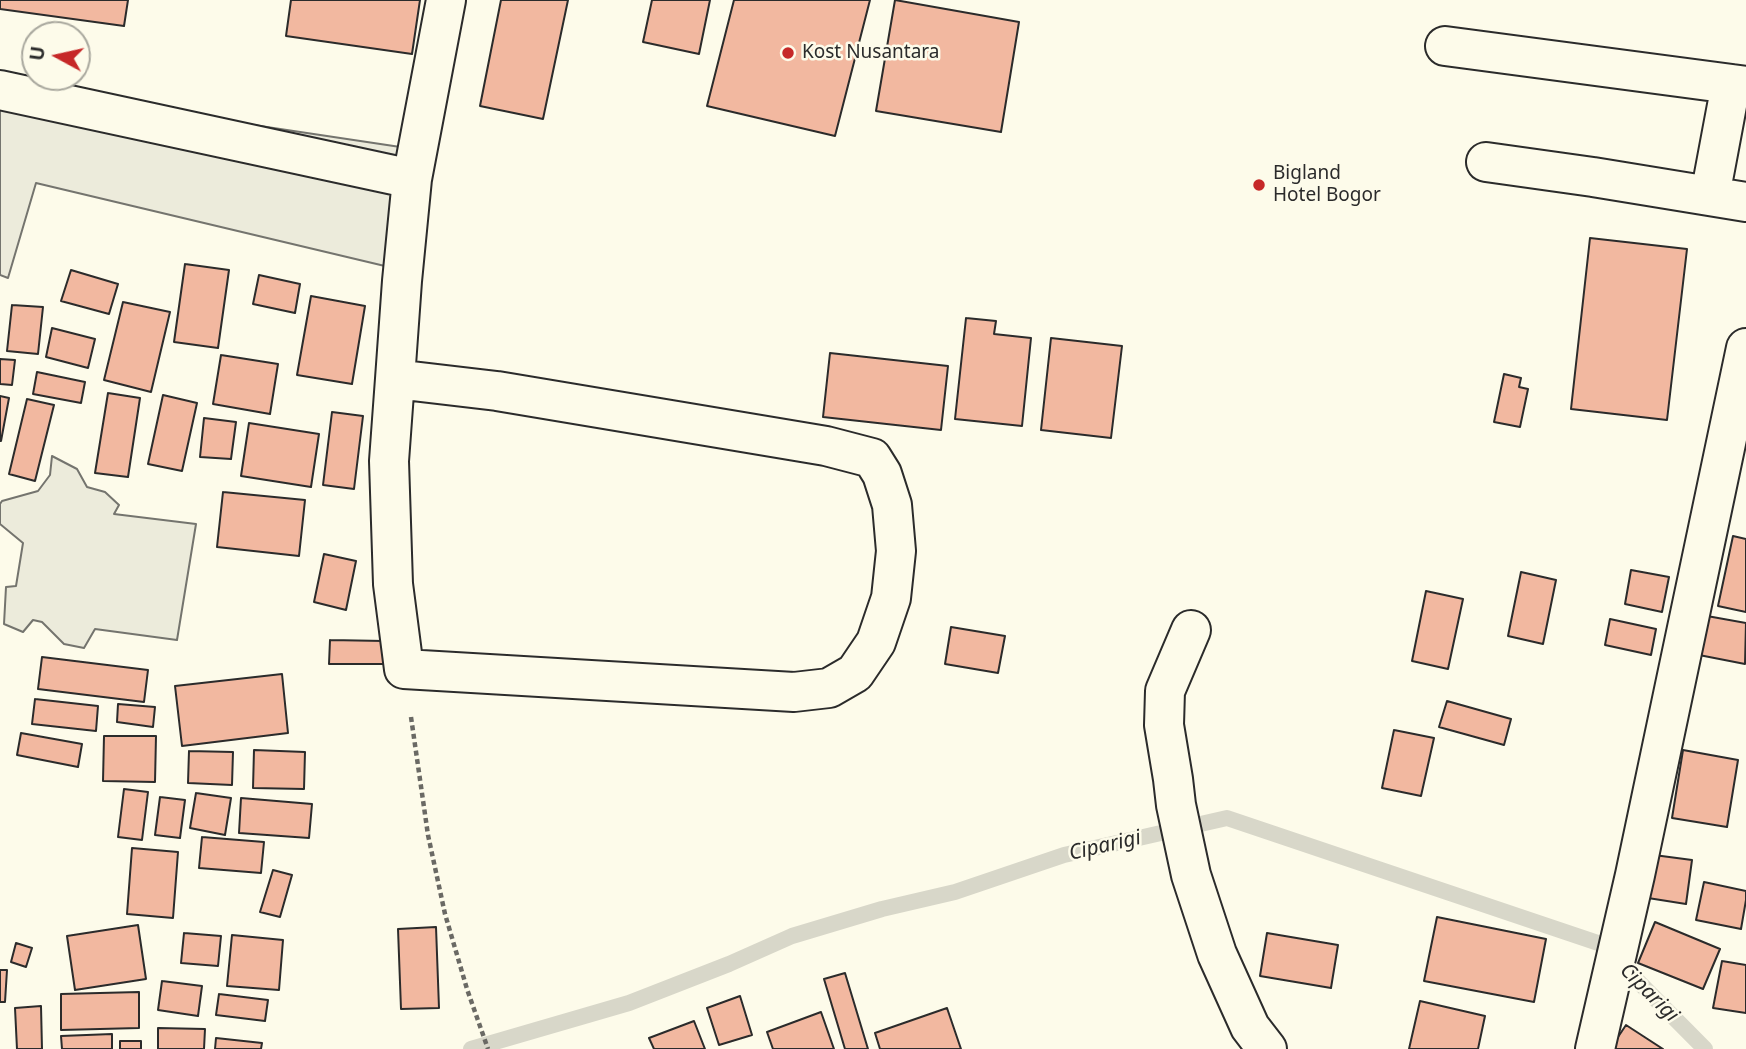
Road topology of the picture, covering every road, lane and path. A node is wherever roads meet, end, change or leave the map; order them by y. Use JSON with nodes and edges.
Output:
{"nodes":[{"id":1,"x":446,"y":0,"type":"edge"},
{"id":2,"x":1446,"y":46,"type":"dead end"},
{"id":3,"x":1738,"y":85,"type":"edge"},
{"id":4,"x":0,"y":90,"type":"edge"},
{"id":5,"x":1486,"y":162,"type":"dead end"},
{"id":6,"x":412,"y":179,"type":"junction"},
{"id":7,"x":1728,"y":199,"type":"edge"},
{"id":8,"x":1746,"y":348,"type":"edge"},
{"id":9,"x":395,"y":379,"type":"junction"},
{"id":10,"x":1737,"y":424,"type":"edge"},
{"id":11,"x":1191,"y":630,"type":"dead end"},
{"id":12,"x":404,"y":669,"type":"junction"},
{"id":13,"x":488,"y":1049,"type":"edge"},
{"id":14,"x":1267,"y":1049,"type":"edge"},
{"id":15,"x":1595,"y":1049,"type":"edge"}],
"edges":[{"from":1,"to":6,"type":"street"},
{"from":2,"to":3,"type":"street"},
{"from":3,"to":7,"type":"street"},
{"from":4,"to":6,"type":"street"},
{"from":5,"to":7,"type":"street"},
{"from":6,"to":9,"type":"street"},
{"from":8,"to":10,"type":"street"},
{"from":9,"to":12,"type":"street"},
{"from":9,"to":12,"type":"street"},
{"from":10,"to":15,"type":"street"},
{"from":11,"to":14,"type":"street"},
{"from":12,"to":13,"type":"path"}]}
